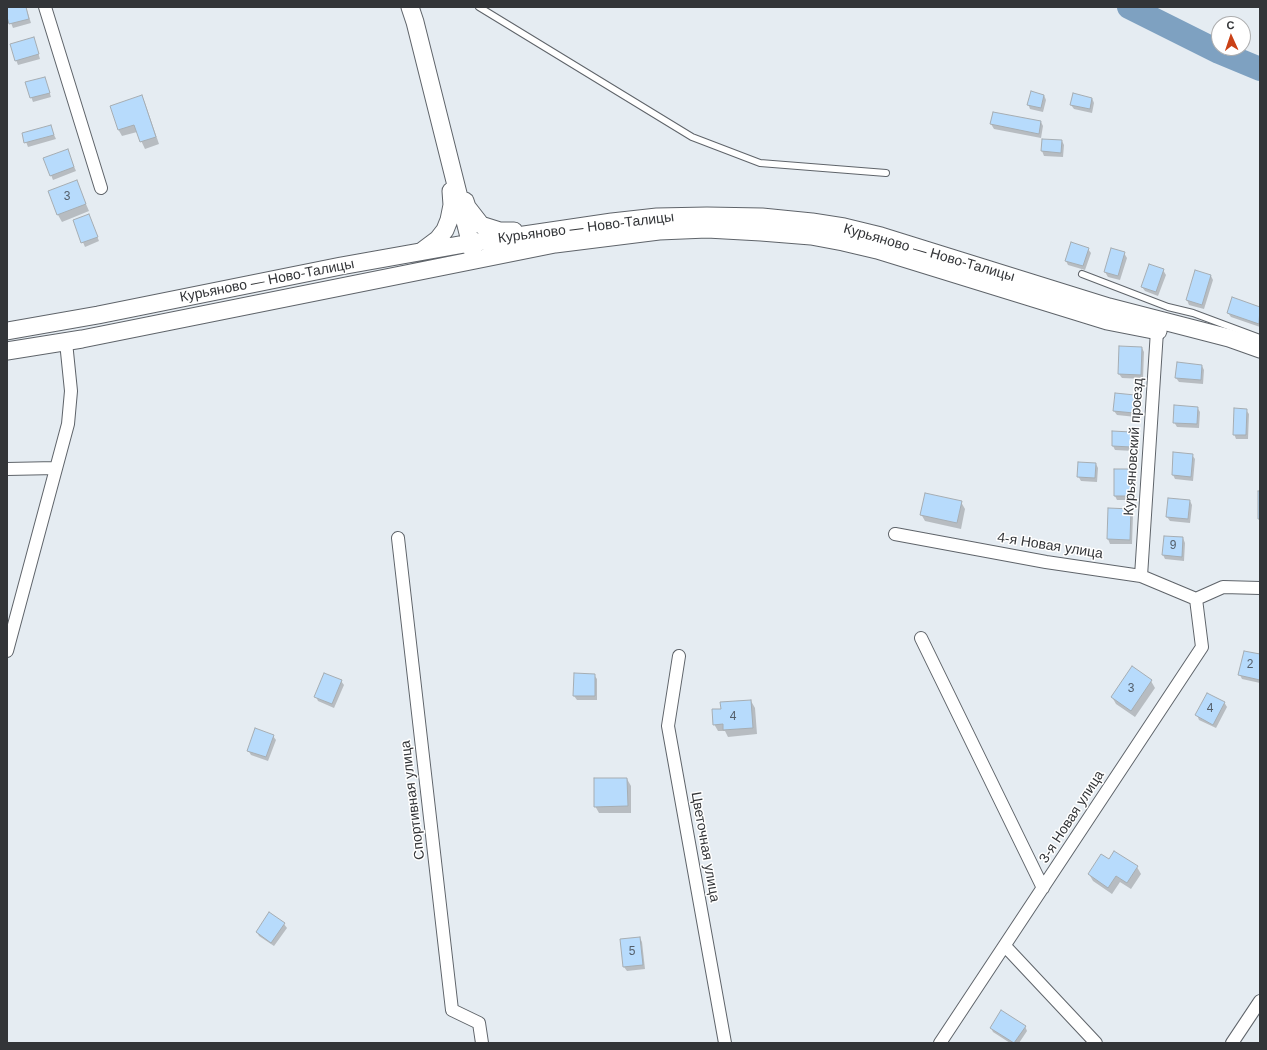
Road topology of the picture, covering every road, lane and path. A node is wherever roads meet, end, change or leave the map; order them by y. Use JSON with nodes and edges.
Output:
{"nodes":[{"id":1,"x":45,"y":7,"type":"edge"},
{"id":2,"x":410,"y":7,"type":"edge"},
{"id":3,"x":479,"y":7,"type":"edge"},
{"id":4,"x":449,"y":159,"type":"junction"},
{"id":5,"x":886,"y":172,"type":"dead end"},
{"id":6,"x":101,"y":188,"type":"dead end"},
{"id":7,"x":552,"y":231,"type":"junction"},
{"id":8,"x":470,"y":243,"type":"junction"},
{"id":9,"x":422,"y":252,"type":"junction"},
{"id":10,"x":474,"y":261,"type":"junction"},
{"id":11,"x":1082,"y":274,"type":"dead end"},
{"id":12,"x":1158,"y":326,"type":"junction"},
{"id":13,"x":7,"y":331,"type":"edge"},
{"id":14,"x":1260,"y":338,"type":"edge"},
{"id":15,"x":66,"y":342,"type":"junction"},
{"id":16,"x":1260,"y":349,"type":"edge"},
{"id":17,"x":7,"y":351,"type":"edge"},
{"id":18,"x":1260,"y":357,"type":"edge"},
{"id":19,"x":56,"y":468,"type":"junction"},
{"id":20,"x":7,"y":469,"type":"edge"},
{"id":21,"x":895,"y":534,"type":"dead end"},
{"id":22,"x":398,"y":538,"type":"dead end"},
{"id":23,"x":1141,"y":576,"type":"junction"},
{"id":24,"x":1260,"y":588,"type":"edge"},
{"id":25,"x":1196,"y":599,"type":"junction"},
{"id":26,"x":921,"y":638,"type":"dead end"},
{"id":27,"x":7,"y":651,"type":"edge"},
{"id":28,"x":679,"y":656,"type":"dead end"},
{"id":29,"x":1043,"y":888,"type":"junction"},
{"id":30,"x":1005,"y":946,"type":"junction"},
{"id":31,"x":1260,"y":1001,"type":"edge"},
{"id":32,"x":482,"y":1043,"type":"edge"},
{"id":33,"x":725,"y":1043,"type":"edge"},
{"id":34,"x":940,"y":1043,"type":"edge"},
{"id":35,"x":1096,"y":1043,"type":"edge"},
{"id":36,"x":1232,"y":1043,"type":"edge"}],
"edges":[{"from":1,"to":6,"type":"street"},
{"from":2,"to":4,"type":"main road"},
{"from":3,"to":5,"type":"lane"},
{"from":4,"to":7,"type":"main road"},
{"from":4,"to":8,"type":"main road"},
{"from":4,"to":9,"type":"main road"},
{"from":7,"to":8,"type":"main road","name":"Курьяново — Ново-Талицы"},
{"from":7,"to":12,"type":"main road","name":"Курьяново — Ново-Талицы"},
{"from":8,"to":9,"type":"main road","name":"Курьяново — Ново-Талицы"},
{"from":8,"to":10,"type":"main road"},
{"from":9,"to":13,"type":"main road","name":"Курьяново — Ново-Талицы"},
{"from":10,"to":12,"type":"main road","name":"Курьяново — Ново-Талицы"},
{"from":10,"to":15,"type":"main road","name":"Курьяново — Ново-Талицы"},
{"from":11,"to":14,"type":"lane"},
{"from":12,"to":16,"type":"main road"},
{"from":12,"to":18,"type":"main road"},
{"from":12,"to":23,"type":"street","name":"Курьяновский проезд"},
{"from":15,"to":17,"type":"main road","name":"Курьяново — Ново-Талицы"},
{"from":15,"to":19,"type":"street"},
{"from":19,"to":20,"type":"street"},
{"from":19,"to":27,"type":"street"},
{"from":21,"to":23,"type":"street","name":"4-я Новая улица"},
{"from":22,"to":32,"type":"street","name":"Спортивная улица"},
{"from":23,"to":25,"type":"street","name":"4-я Новая улица"},
{"from":24,"to":25,"type":"street"},
{"from":25,"to":29,"type":"street","name":"3-я Новая улица"},
{"from":26,"to":29,"type":"street"},
{"from":28,"to":33,"type":"street","name":"Цветочная улица"},
{"from":29,"to":30,"type":"street","name":"3-я Новая улица"},
{"from":30,"to":34,"type":"street","name":"3-я Новая улица"},
{"from":30,"to":35,"type":"street"},
{"from":31,"to":36,"type":"street"}]}
